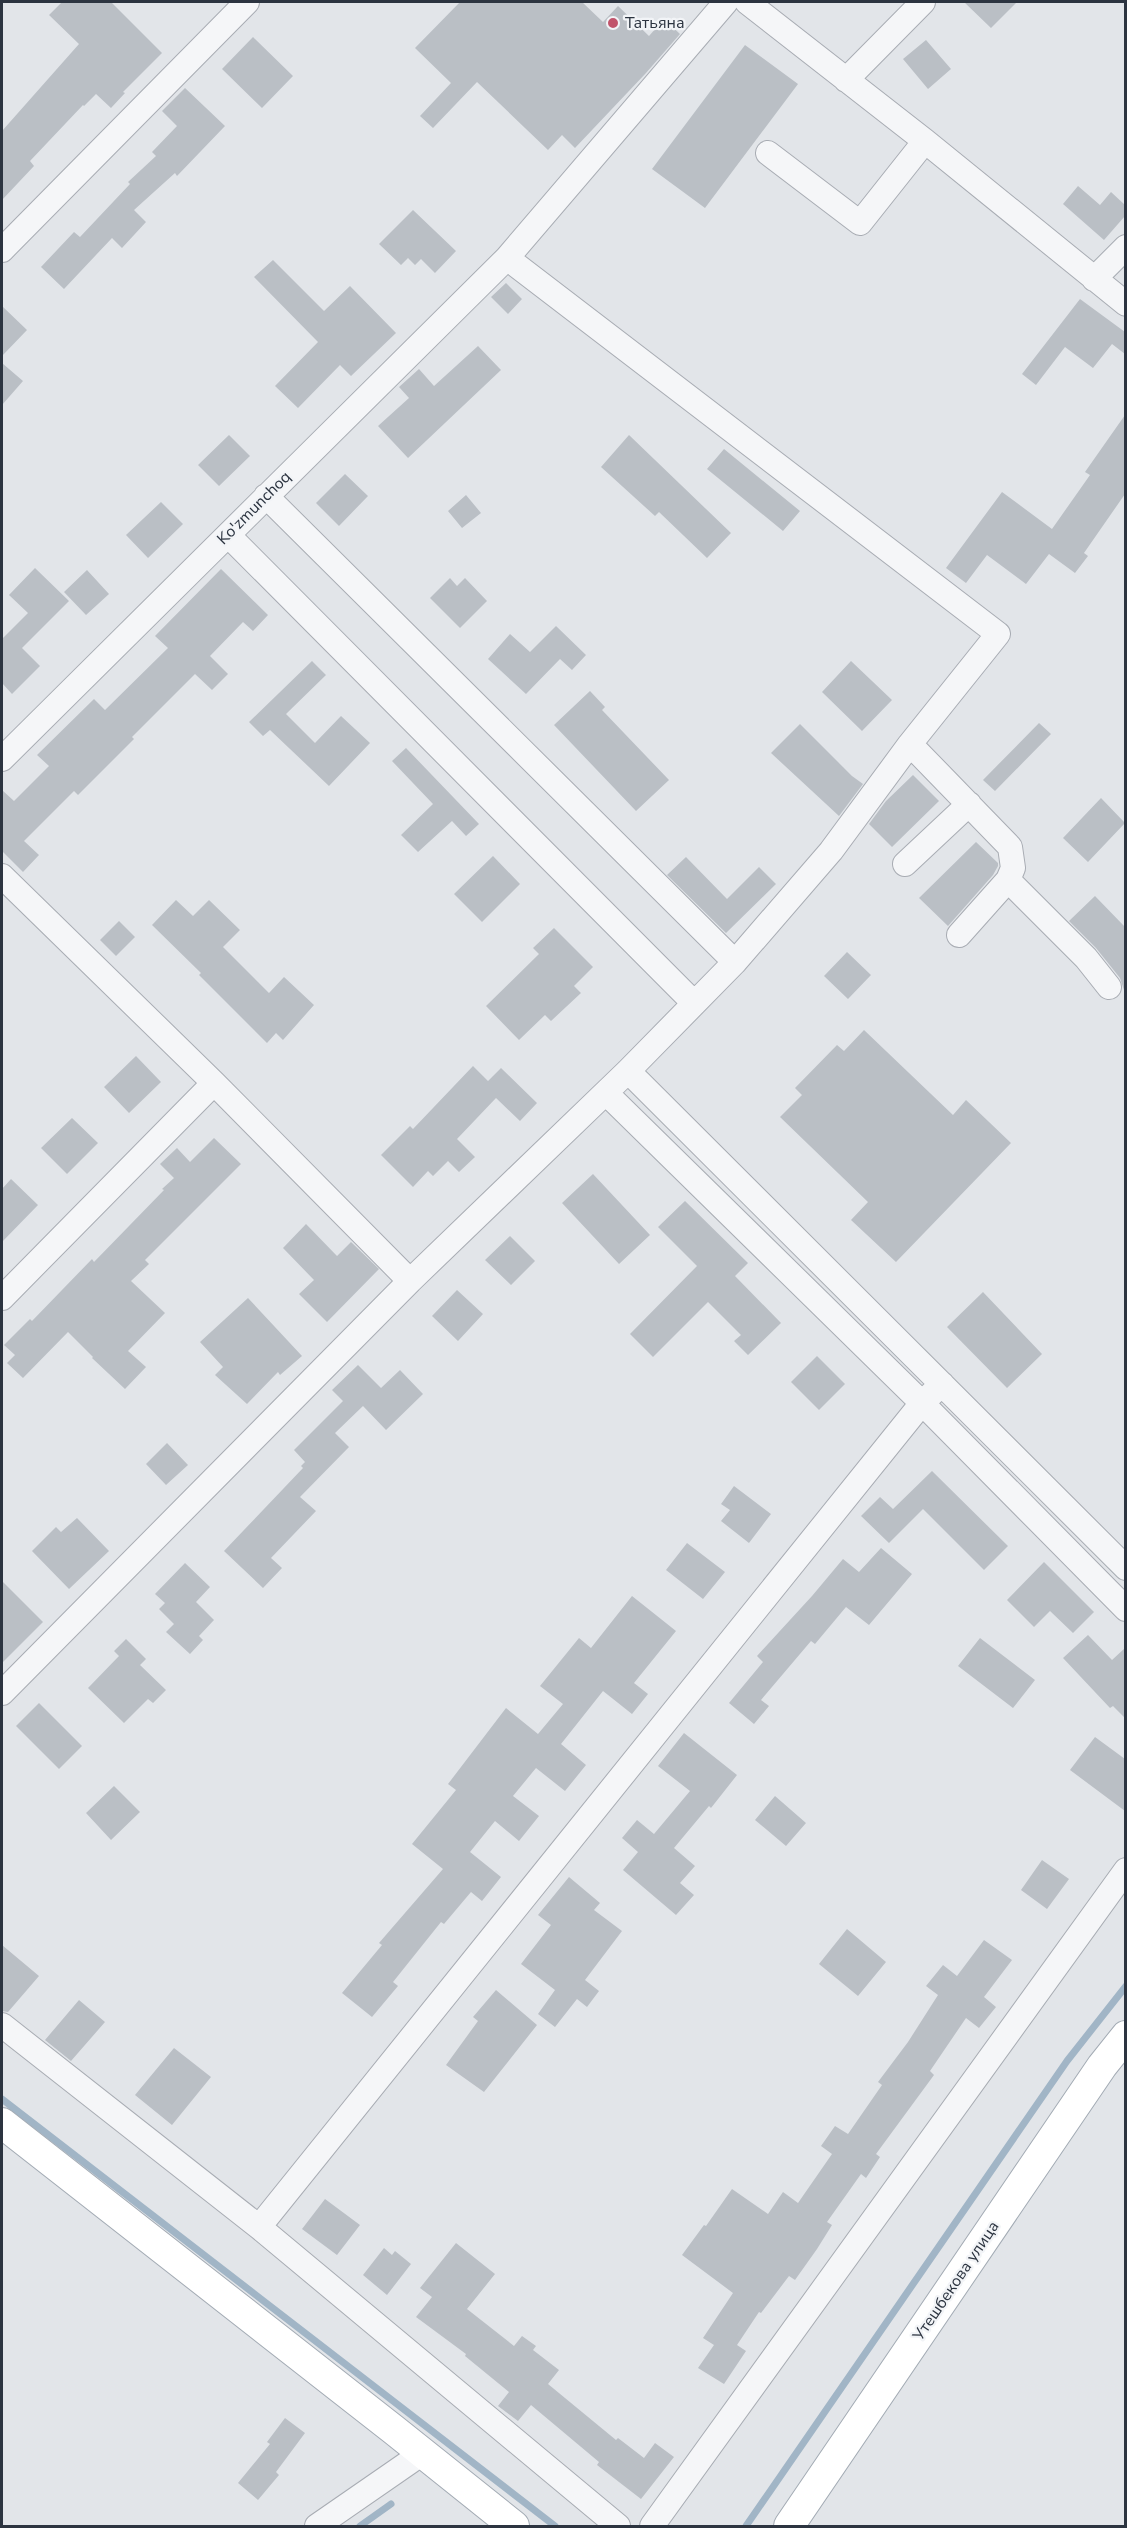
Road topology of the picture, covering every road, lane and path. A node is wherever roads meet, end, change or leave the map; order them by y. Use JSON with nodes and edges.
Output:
{"nodes":[{"id":1,"x":247,"y":2,"type":"edge"},
{"id":2,"x":726,"y":2,"type":"edge"},
{"id":3,"x":747,"y":2,"type":"edge"},
{"id":4,"x":923,"y":2,"type":"edge"},
{"id":5,"x":846,"y":80,"type":"junction"},
{"id":6,"x":925,"y":141,"type":"junction"},
{"id":7,"x":768,"y":153,"type":"dead end"},
{"id":8,"x":1125,"y":247,"type":"edge"},
{"id":9,"x":2,"y":250,"type":"edge"},
{"id":10,"x":507,"y":258,"type":"junction"},
{"id":11,"x":1094,"y":279,"type":"junction"},
{"id":12,"x":1125,"y":304,"type":"edge"},
{"id":13,"x":266,"y":496,"type":"junction"},
{"id":14,"x":228,"y":535,"type":"junction"},
{"id":15,"x":910,"y":744,"type":"junction"},
{"id":16,"x":2,"y":759,"type":"edge"},
{"id":17,"x":969,"y":804,"type":"junction"},
{"id":18,"x":905,"y":864,"type":"dead end"},
{"id":19,"x":2,"y":876,"type":"edge"},
{"id":20,"x":1008,"y":880,"type":"junction"},
{"id":21,"x":959,"y":935,"type":"dead end"},
{"id":22,"x":735,"y":962,"type":"junction"},
{"id":23,"x":1109,"y":987,"type":"dead end"},
{"id":24,"x":694,"y":1003,"type":"junction"},
{"id":25,"x":628,"y":1071,"type":"junction"},
{"id":26,"x":214,"y":1083,"type":"junction"},
{"id":27,"x":606,"y":1093,"type":"junction"},
{"id":28,"x":410,"y":1281,"type":"junction"},
{"id":29,"x":2,"y":1298,"type":"edge"},
{"id":30,"x":942,"y":1384,"type":"junction"},
{"id":31,"x":922,"y":1403,"type":"junction"},
{"id":32,"x":1125,"y":1568,"type":"edge"},
{"id":33,"x":1125,"y":1609,"type":"edge"},
{"id":34,"x":2,"y":1693,"type":"edge"},
{"id":35,"x":1125,"y":1870,"type":"edge"},
{"id":36,"x":2,"y":2025,"type":"edge"},
{"id":37,"x":1125,"y":2036,"type":"edge"},
{"id":38,"x":2,"y":2124,"type":"edge"},
{"id":39,"x":2,"y":2142,"type":"edge"},
{"id":40,"x":259,"y":2227,"type":"junction"},
{"id":41,"x":411,"y":2462,"type":"junction"},
{"id":42,"x":317,"y":2526,"type":"edge"},
{"id":43,"x":494,"y":2526,"type":"edge"},
{"id":44,"x":514,"y":2526,"type":"edge"},
{"id":45,"x":618,"y":2526,"type":"edge"},
{"id":46,"x":652,"y":2526,"type":"edge"},
{"id":47,"x":789,"y":2526,"type":"edge"}],
"edges":[{"from":1,"to":9,"type":"street"},
{"from":2,"to":10,"type":"street","name":"Ko'zmunchoq"},
{"from":3,"to":5,"type":"street"},
{"from":4,"to":5,"type":"street"},
{"from":5,"to":6,"type":"street"},
{"from":6,"to":7,"type":"street"},
{"from":6,"to":11,"type":"street"},
{"from":8,"to":11,"type":"street"},
{"from":10,"to":13,"type":"street","name":"Ko'zmunchoq"},
{"from":10,"to":15,"type":"street"},
{"from":11,"to":12,"type":"street"},
{"from":13,"to":14,"type":"street","name":"Ko'zmunchoq"},
{"from":13,"to":22,"type":"street"},
{"from":14,"to":16,"type":"street","name":"Ko'zmunchoq"},
{"from":14,"to":24,"type":"street"},
{"from":15,"to":17,"type":"street"},
{"from":15,"to":22,"type":"street"},
{"from":17,"to":18,"type":"street"},
{"from":17,"to":20,"type":"street"},
{"from":19,"to":26,"type":"street"},
{"from":20,"to":21,"type":"street"},
{"from":20,"to":23,"type":"street"},
{"from":22,"to":24,"type":"street"},
{"from":24,"to":25,"type":"street"},
{"from":25,"to":27,"type":"street"},
{"from":25,"to":30,"type":"street"},
{"from":26,"to":28,"type":"street"},
{"from":26,"to":29,"type":"street"},
{"from":27,"to":28,"type":"street"},
{"from":27,"to":31,"type":"street"},
{"from":28,"to":34,"type":"street"},
{"from":30,"to":31,"type":"street"},
{"from":30,"to":32,"type":"street"},
{"from":31,"to":33,"type":"street"},
{"from":31,"to":40,"type":"street"},
{"from":35,"to":46,"type":"street"},
{"from":36,"to":40,"type":"street"},
{"from":37,"to":47,"type":"main road","name":"Утешбекова улица"},
{"from":38,"to":44,"type":"main road"},
{"from":39,"to":41,"type":"main road"},
{"from":40,"to":45,"type":"street"},
{"from":41,"to":42,"type":"street"},
{"from":41,"to":43,"type":"main road"}]}
